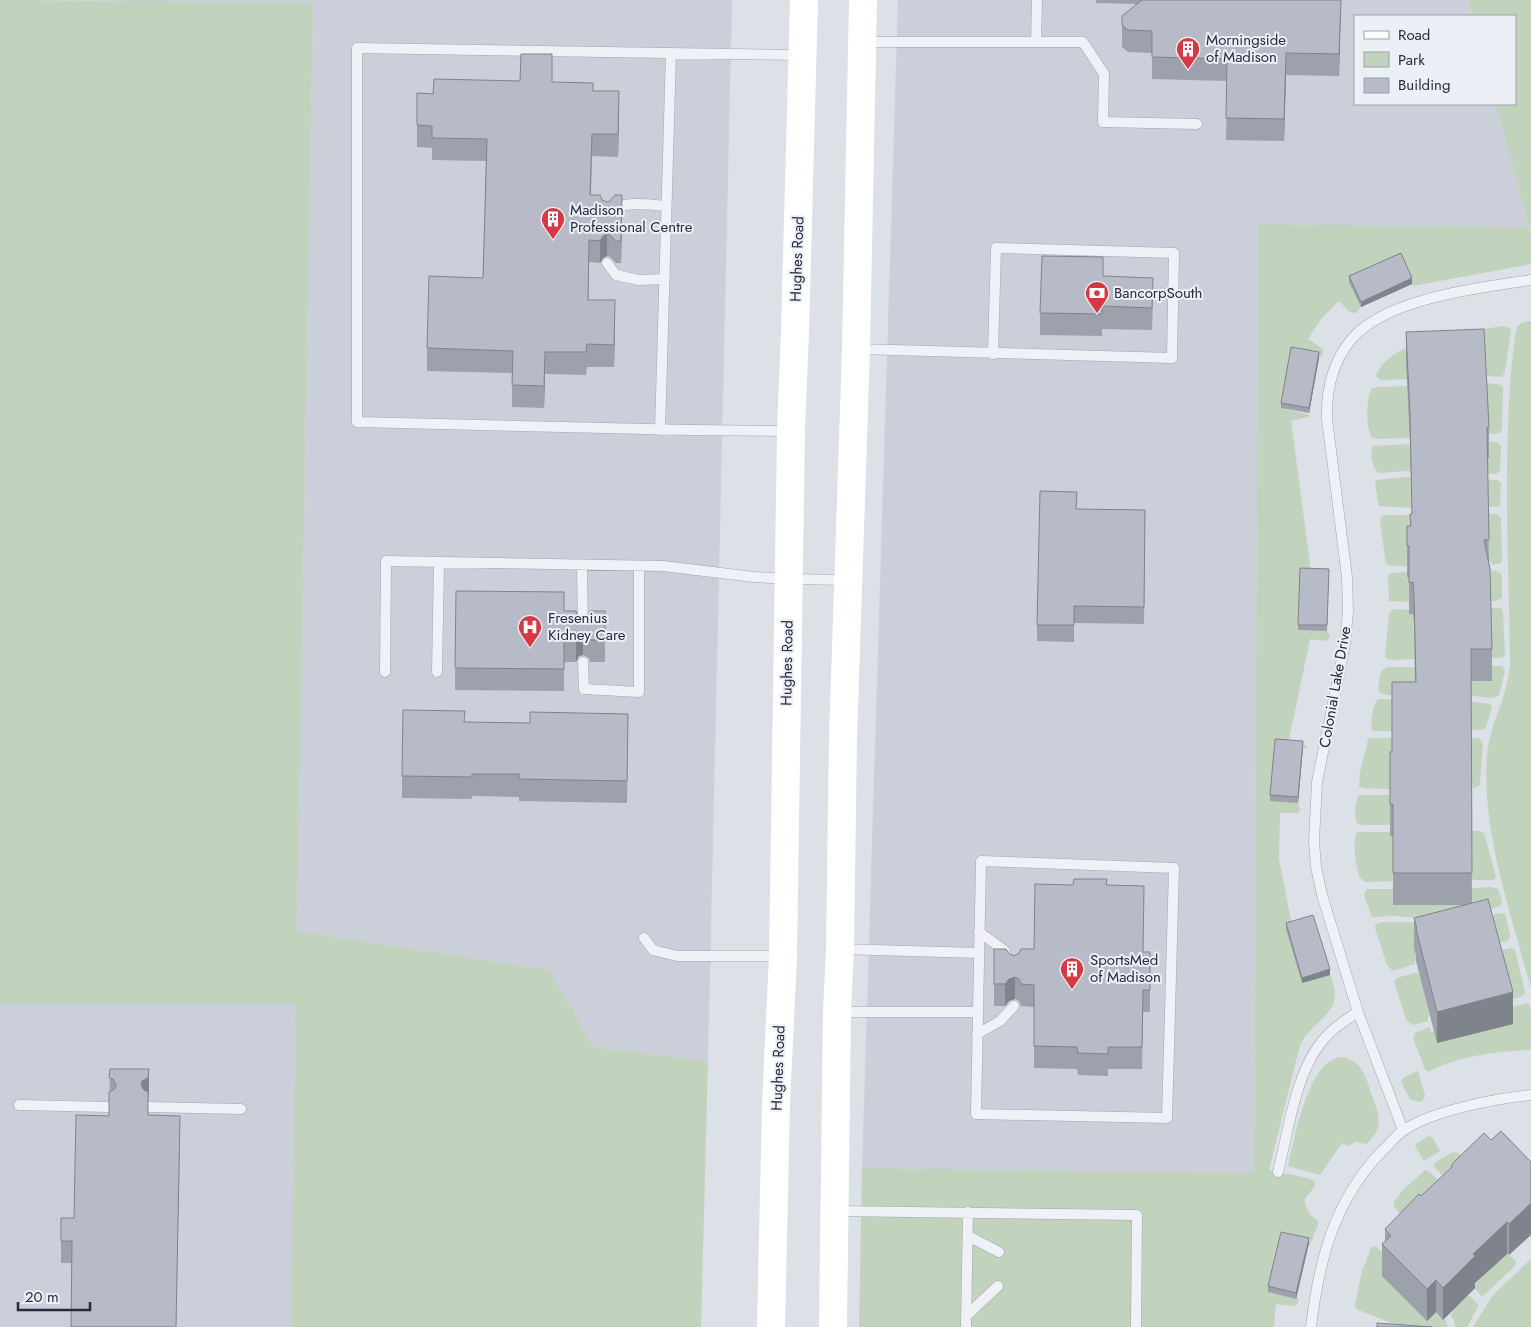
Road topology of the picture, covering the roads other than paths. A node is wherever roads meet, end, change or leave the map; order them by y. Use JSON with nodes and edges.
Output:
{"nodes":[{"id":1,"x":804,"y":0,"type":"edge"},
{"id":2,"x":863,"y":0,"type":"edge"},
{"id":3,"x":1037,"y":0,"type":"edge"},
{"id":4,"x":863,"y":42,"type":"junction"},
{"id":5,"x":1036,"y":42,"type":"junction"},
{"id":6,"x":671,"y":53,"type":"junction"},
{"id":7,"x":802,"y":55,"type":"junction"},
{"id":8,"x":1197,"y":124,"type":"dead end"},
{"id":9,"x":666,"y":206,"type":"junction"},
{"id":10,"x":607,"y":217,"type":"edge"},
{"id":11,"x":607,"y":263,"type":"dead end"},
{"id":12,"x":665,"y":279,"type":"junction"},
{"id":13,"x":1531,"y":280,"type":"edge"},
{"id":14,"x":856,"y":348,"type":"junction"},
{"id":15,"x":993,"y":354,"type":"junction"},
{"id":16,"x":660,"y":430,"type":"junction"},
{"id":17,"x":791,"y":431,"type":"junction"},
{"id":18,"x":438,"y":562,"type":"junction"},
{"id":19,"x":582,"y":564,"type":"junction"},
{"id":20,"x":640,"y":566,"type":"junction"},
{"id":21,"x":789,"y":579,"type":"junction"},
{"id":22,"x":848,"y":580,"type":"junction"},
{"id":23,"x":583,"y":634,"type":"edge"},
{"id":24,"x":583,"y":662,"type":"dead end"},
{"id":25,"x":385,"y":672,"type":"dead end"},
{"id":26,"x":437,"y":672,"type":"dead end"},
{"id":27,"x":979,"y":932,"type":"junction"},
{"id":28,"x":644,"y":938,"type":"dead end"},
{"id":29,"x":840,"y":949,"type":"junction"},
{"id":30,"x":979,"y":953,"type":"junction"},
{"id":31,"x":783,"y":956,"type":"junction"},
{"id":32,"x":1014,"y":971,"type":"edge"},
{"id":33,"x":1014,"y":1006,"type":"dead end"},
{"id":34,"x":837,"y":1012,"type":"junction"},
{"id":35,"x":978,"y":1012,"type":"junction"},
{"id":36,"x":1358,"y":1012,"type":"junction"},
{"id":37,"x":977,"y":1034,"type":"junction"},
{"id":38,"x":1531,"y":1095,"type":"edge"},
{"id":39,"x":18,"y":1105,"type":"dead end"},
{"id":40,"x":109,"y":1107,"type":"edge"},
{"id":41,"x":148,"y":1108,"type":"edge"},
{"id":42,"x":241,"y":1109,"type":"dead end"},
{"id":43,"x":1403,"y":1130,"type":"junction"},
{"id":44,"x":1278,"y":1172,"type":"dead end"},
{"id":45,"x":835,"y":1211,"type":"junction"},
{"id":46,"x":968,"y":1212,"type":"junction"},
{"id":47,"x":968,"y":1236,"type":"junction"},
{"id":48,"x":998,"y":1252,"type":"dead end"},
{"id":49,"x":998,"y":1286,"type":"dead end"},
{"id":50,"x":966,"y":1316,"type":"junction"},
{"id":51,"x":771,"y":1327,"type":"edge"},
{"id":52,"x":833,"y":1327,"type":"edge"},
{"id":53,"x":966,"y":1327,"type":"edge"},
{"id":54,"x":1136,"y":1327,"type":"edge"},
{"id":55,"x":1311,"y":1327,"type":"edge"}],
"edges":[{"from":1,"to":7,"type":"main road","name":"Hughes Road"},
{"from":2,"to":4,"type":"main road"},
{"from":3,"to":5,"type":"lane"},
{"from":4,"to":5,"type":"lane"},
{"from":4,"to":14,"type":"main road"},
{"from":5,"to":8,"type":"lane"},
{"from":6,"to":7,"type":"lane"},
{"from":6,"to":9,"type":"lane"},
{"from":6,"to":16,"type":"lane"},
{"from":7,"to":17,"type":"main road","name":"Hughes Road"},
{"from":9,"to":10,"type":"lane"},
{"from":9,"to":12,"type":"lane"},
{"from":11,"to":12,"type":"lane"},
{"from":12,"to":16,"type":"lane"},
{"from":13,"to":36,"type":"lane","name":"Colonial Lake Drive"},
{"from":14,"to":15,"type":"lane"},
{"from":14,"to":22,"type":"main road"},
{"from":15,"to":15,"type":"lane"},
{"from":16,"to":17,"type":"lane"},
{"from":17,"to":21,"type":"main road","name":"Hughes Road"},
{"from":18,"to":19,"type":"lane"},
{"from":18,"to":25,"type":"lane"},
{"from":18,"to":26,"type":"lane"},
{"from":19,"to":20,"type":"lane"},
{"from":19,"to":23,"type":"lane"},
{"from":20,"to":21,"type":"lane"},
{"from":20,"to":24,"type":"lane"},
{"from":21,"to":22,"type":"lane"},
{"from":21,"to":31,"type":"main road","name":"Hughes Road"},
{"from":22,"to":29,"type":"main road"},
{"from":27,"to":30,"type":"lane"},
{"from":27,"to":32,"type":"lane"},
{"from":27,"to":37,"type":"lane"},
{"from":28,"to":31,"type":"lane"},
{"from":29,"to":30,"type":"lane"},
{"from":29,"to":34,"type":"main road"},
{"from":30,"to":35,"type":"lane"},
{"from":31,"to":51,"type":"main road","name":"Hughes Road"},
{"from":33,"to":37,"type":"lane"},
{"from":34,"to":35,"type":"lane"},
{"from":34,"to":45,"type":"main road"},
{"from":35,"to":37,"type":"lane"},
{"from":36,"to":43,"type":"lane","name":"Colonial Lake Drive"},
{"from":36,"to":44,"type":"lane"},
{"from":38,"to":43,"type":"lane"},
{"from":39,"to":40,"type":"lane"},
{"from":41,"to":42,"type":"lane"},
{"from":43,"to":55,"type":"lane"},
{"from":45,"to":46,"type":"lane"},
{"from":45,"to":52,"type":"main road"},
{"from":46,"to":47,"type":"lane"},
{"from":46,"to":54,"type":"lane"},
{"from":47,"to":48,"type":"lane"},
{"from":47,"to":50,"type":"lane"},
{"from":49,"to":50,"type":"lane"},
{"from":50,"to":53,"type":"lane"}]}
